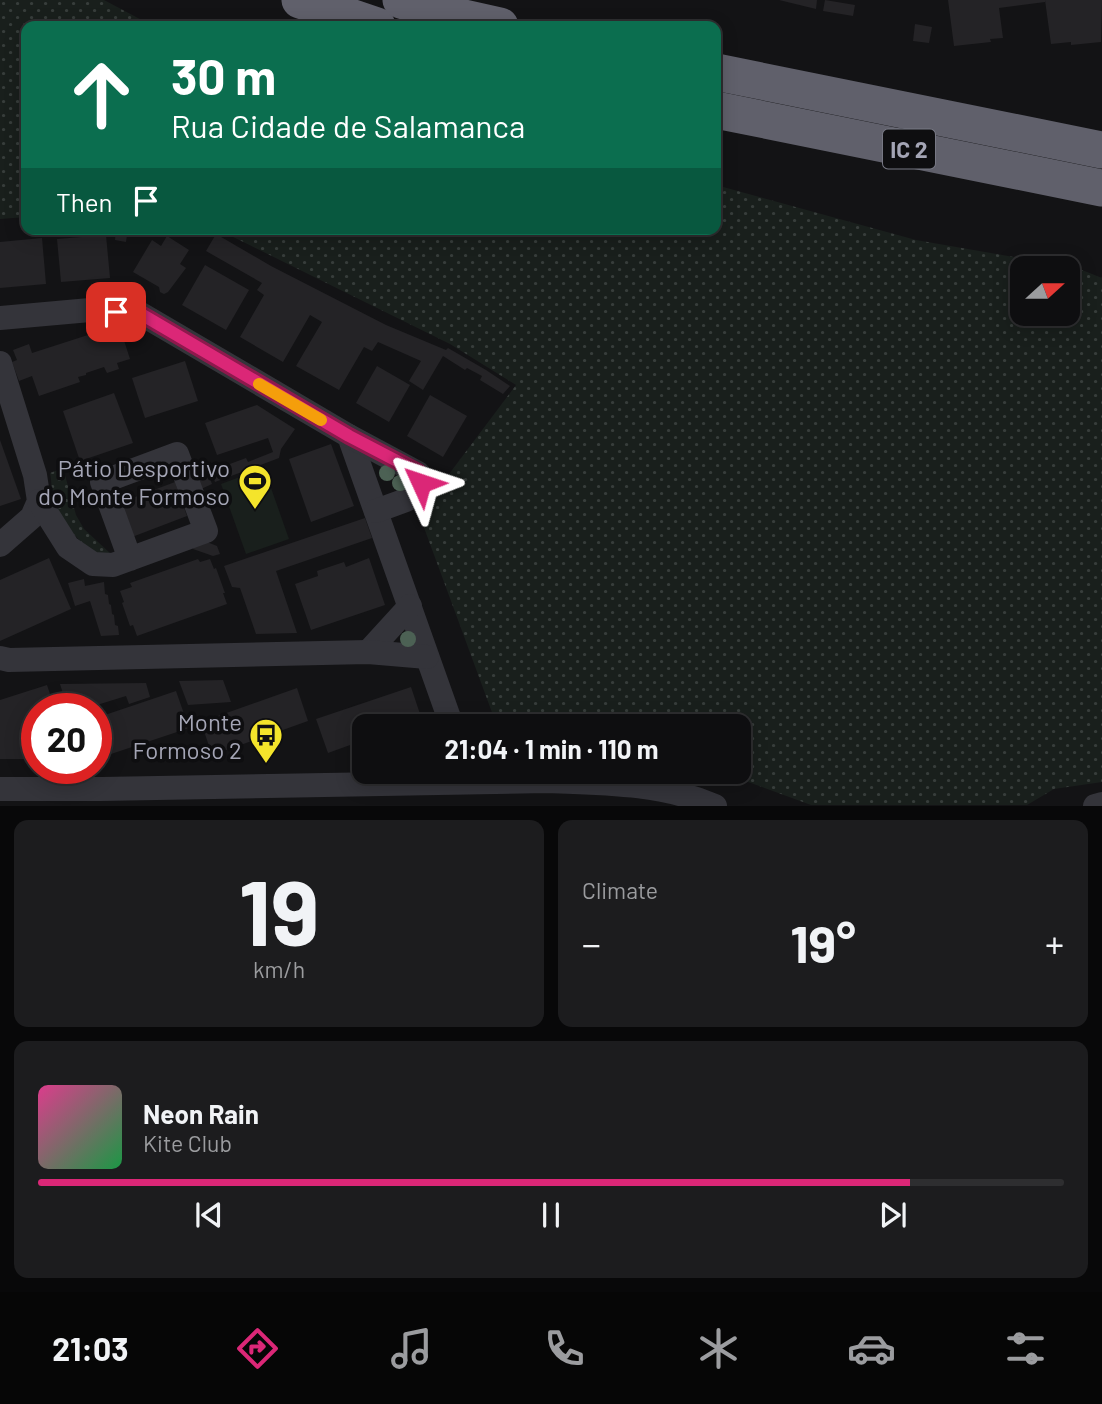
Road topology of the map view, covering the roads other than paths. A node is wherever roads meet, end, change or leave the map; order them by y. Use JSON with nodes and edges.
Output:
{"nodes":[{"id":1,"x":300,"y":0,"type":"edge"},
{"id":2,"x":401,"y":0,"type":"edge"},
{"id":3,"x":362,"y":21,"type":"edge"},
{"id":4,"x":475,"y":21,"type":"edge"},
{"id":5,"x":721,"y":73,"type":"edge"},
{"id":6,"x":721,"y":111,"type":"edge"},
{"id":7,"x":1102,"y":150,"type":"edge"},
{"id":8,"x":1102,"y":188,"type":"edge"},
{"id":9,"x":0,"y":318,"type":"edge"},
{"id":10,"x":0,"y":363,"type":"edge"},
{"id":11,"x":349,"y":436,"type":"junction"},
{"id":12,"x":39,"y":501,"type":"junction"},
{"id":13,"x":376,"y":511,"type":"junction"},
{"id":14,"x":0,"y":545,"type":"edge"},
{"id":15,"x":130,"y":559,"type":"junction"},
{"id":16,"x":410,"y":606,"type":"junction"},
{"id":17,"x":368,"y":652,"type":"junction"},
{"id":18,"x":427,"y":657,"type":"junction"},
{"id":19,"x":0,"y":658,"type":"edge"},
{"id":20,"x":448,"y":714,"type":"edge"},
{"id":21,"x":444,"y":786,"type":"edge"},
{"id":22,"x":101,"y":789,"type":"junction"},
{"id":23,"x":12,"y":794,"type":"edge"},
{"id":24,"x":1102,"y":804,"type":"edge"},
{"id":25,"x":80,"y":806,"type":"edge"},
{"id":26,"x":715,"y":806,"type":"edge"},
{"id":27,"x":1095,"y":806,"type":"edge"}],
"edges":[{"from":1,"to":3,"type":"highway"},
{"from":2,"to":4,"type":"highway"},
{"from":5,"to":7,"type":"highway","number":"IC 2"},
{"from":6,"to":8,"type":"highway","number":"IC 2"},
{"from":9,"to":11,"type":"street"},
{"from":10,"to":12,"type":"street"},
{"from":11,"to":13,"type":"street"},
{"from":11,"to":13,"type":"street"},
{"from":12,"to":14,"type":"street"},
{"from":12,"to":15,"type":"street"},
{"from":13,"to":16,"type":"street"},
{"from":15,"to":15,"type":"street"},
{"from":16,"to":17,"type":"street"},
{"from":16,"to":18,"type":"street"},
{"from":17,"to":18,"type":"street"},
{"from":17,"to":19,"type":"street"},
{"from":18,"to":20,"type":"street"},
{"from":21,"to":22,"type":"street"},
{"from":21,"to":26,"type":"street"},
{"from":22,"to":23,"type":"street"},
{"from":22,"to":25,"type":"street"},
{"from":24,"to":27,"type":"street"}]}
